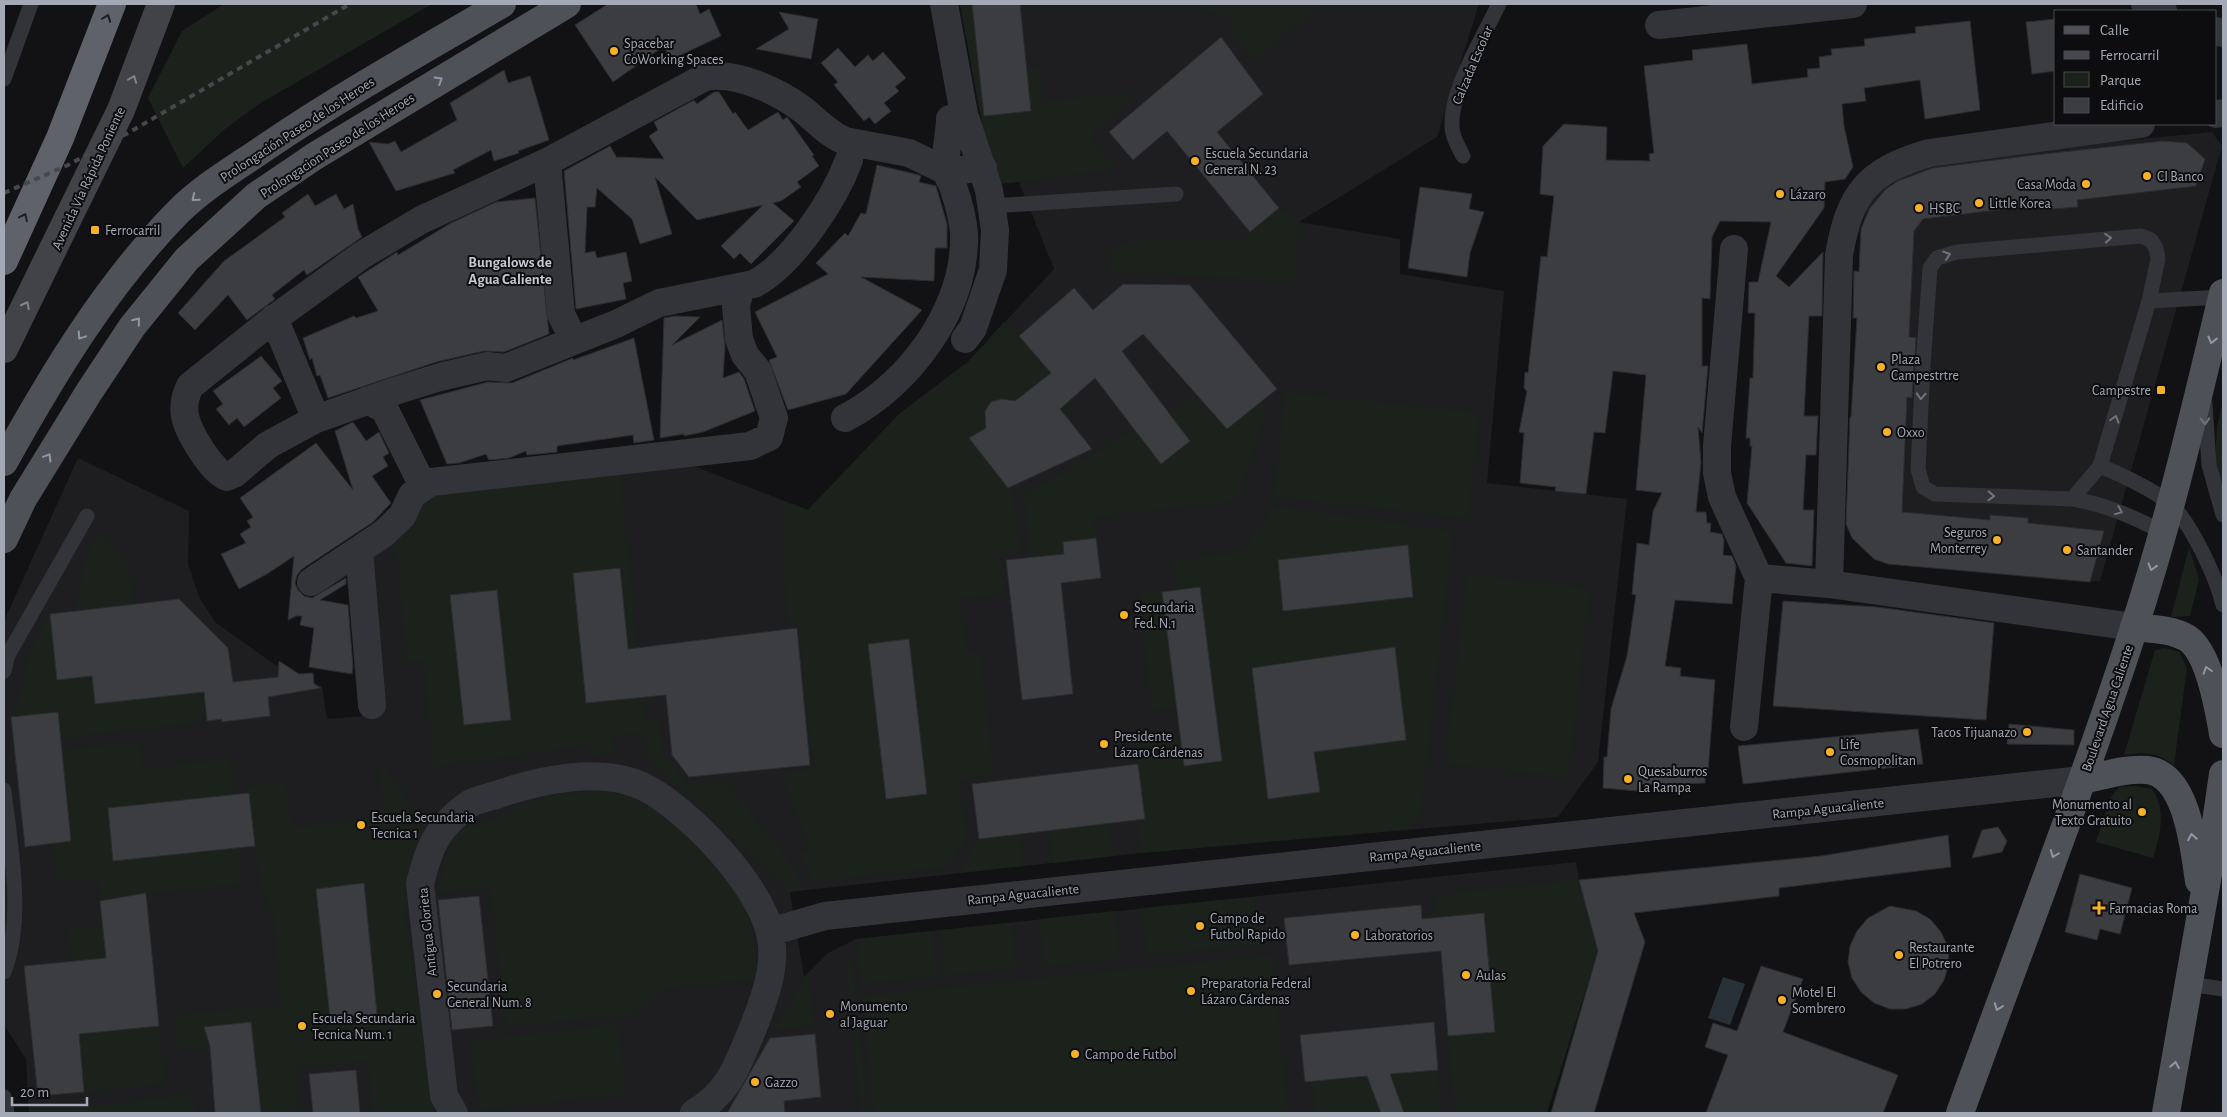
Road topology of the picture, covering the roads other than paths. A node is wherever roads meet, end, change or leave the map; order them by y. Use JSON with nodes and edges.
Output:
{"nodes":[{"id":1,"x":30,"y":4,"type":"edge"},
{"id":2,"x":112,"y":4,"type":"edge"},
{"id":3,"x":162,"y":4,"type":"edge"},
{"id":4,"x":502,"y":4,"type":"edge"},
{"id":5,"x":567,"y":4,"type":"edge"},
{"id":6,"x":928,"y":4,"type":"edge"},
{"id":7,"x":944,"y":4,"type":"edge"},
{"id":8,"x":1499,"y":4,"type":"edge"},
{"id":9,"x":1853,"y":4,"type":"edge"},
{"id":10,"x":2145,"y":4,"type":"edge"},
{"id":11,"x":2160,"y":10,"type":"edge"},
{"id":12,"x":1659,"y":25,"type":"dead end"},
{"id":13,"x":4,"y":79,"type":"edge"},
{"id":14,"x":2133,"y":125,"type":"edge"},
{"id":15,"x":847,"y":150,"type":"junction"},
{"id":16,"x":1463,"y":156,"type":"dead end"},
{"id":17,"x":547,"y":162,"type":"junction"},
{"id":18,"x":967,"y":170,"type":"junction"},
{"id":19,"x":1176,"y":194,"type":"dead end"},
{"id":20,"x":992,"y":206,"type":"junction"},
{"id":21,"x":1734,"y":249,"type":"dead end"},
{"id":22,"x":4,"y":261,"type":"edge"},
{"id":23,"x":741,"y":287,"type":"junction"},
{"id":24,"x":2223,"y":295,"type":"edge"},
{"id":25,"x":2149,"y":301,"type":"junction"},
{"id":26,"x":274,"y":318,"type":"junction"},
{"id":27,"x":965,"y":339,"type":"dead end"},
{"id":28,"x":574,"y":341,"type":"junction"},
{"id":29,"x":4,"y":349,"type":"edge"},
{"id":30,"x":2204,"y":373,"type":"junction"},
{"id":31,"x":383,"y":401,"type":"junction"},
{"id":32,"x":845,"y":418,"type":"dead end"},
{"id":33,"x":316,"y":419,"type":"junction"},
{"id":34,"x":4,"y":462,"type":"edge"},
{"id":35,"x":2100,"y":466,"type":"junction"},
{"id":36,"x":423,"y":486,"type":"junction"},
{"id":37,"x":2072,"y":499,"type":"junction"},
{"id":38,"x":2170,"y":504,"type":"junction"},
{"id":39,"x":2223,"y":514,"type":"edge"},
{"id":40,"x":87,"y":516,"type":"dead end"},
{"id":41,"x":2163,"y":532,"type":"junction"},
{"id":42,"x":4,"y":539,"type":"edge"},
{"id":43,"x":358,"y":550,"type":"junction"},
{"id":44,"x":1758,"y":578,"type":"junction"},
{"id":45,"x":312,"y":582,"type":"dead end"},
{"id":46,"x":1829,"y":584,"type":"junction"},
{"id":47,"x":2223,"y":605,"type":"edge"},
{"id":48,"x":2134,"y":627,"type":"junction"},
{"id":49,"x":4,"y":671,"type":"edge"},
{"id":50,"x":372,"y":705,"type":"dead end"},
{"id":51,"x":1744,"y":727,"type":"dead end"},
{"id":52,"x":2223,"y":734,"type":"edge"},
{"id":53,"x":2223,"y":774,"type":"edge"},
{"id":54,"x":2082,"y":780,"type":"junction"},
{"id":55,"x":4,"y":790,"type":"edge"},
{"id":56,"x":2203,"y":902,"type":"junction"},
{"id":57,"x":770,"y":932,"type":"junction"},
{"id":58,"x":4,"y":972,"type":"edge"},
{"id":59,"x":2188,"y":984,"type":"junction"},
{"id":60,"x":2223,"y":989,"type":"edge"},
{"id":61,"x":4,"y":1097,"type":"edge"},
{"id":62,"x":7,"y":1113,"type":"edge"},
{"id":63,"x":454,"y":1113,"type":"edge"},
{"id":64,"x":694,"y":1113,"type":"edge"},
{"id":65,"x":1960,"y":1113,"type":"edge"},
{"id":66,"x":2166,"y":1113,"type":"edge"}],
"edges":[{"from":1,"to":13,"type":"lane"},
{"from":22,"to":2,"type":"highway","one_way":true},
{"from":29,"to":3,"type":"main road","name":"Avenida Vía Rápida Poniente","one_way":true},
{"from":4,"to":34,"type":"main road","name":"Prolongación Paseo de los Heroes","one_way":true},
{"from":42,"to":5,"type":"main road","name":"Prolongacion Paseo de los Heroes","one_way":true},
{"from":6,"to":18,"type":"street"},
{"from":7,"to":18,"type":"street"},
{"from":8,"to":16,"type":"lane","name":"Calzada Escolar"},
{"from":9,"to":12,"type":"street"},
{"from":10,"to":11,"type":"street"},
{"from":14,"to":46,"type":"street"},
{"from":15,"to":17,"type":"street"},
{"from":15,"to":18,"type":"street"},
{"from":15,"to":23,"type":"street"},
{"from":17,"to":26,"type":"street"},
{"from":17,"to":28,"type":"street"},
{"from":18,"to":20,"type":"street"},
{"from":18,"to":32,"type":"street"},
{"from":19,"to":20,"type":"lane"},
{"from":20,"to":27,"type":"street"},
{"from":21,"to":44,"type":"street"},
{"from":23,"to":28,"type":"street"},
{"from":23,"to":36,"type":"street"},
{"from":24,"to":25,"type":"lane"},
{"from":24,"to":30,"type":"main road","name":"Boulevard Agua Caliente","one_way":true},
{"from":35,"to":25,"type":"lane","one_way":true},
{"from":25,"to":37,"type":"lane"},
{"from":26,"to":33,"type":"street"},
{"from":26,"to":33,"type":"street"},
{"from":28,"to":31,"type":"street"},
{"from":30,"to":38,"type":"main road","name":"Boulevard Agua Caliente"},
{"from":30,"to":39,"type":"lane","one_way":true},
{"from":31,"to":33,"type":"street"},
{"from":31,"to":36,"type":"street"},
{"from":35,"to":37,"type":"lane"},
{"from":35,"to":38,"type":"lane"},
{"from":36,"to":43,"type":"street"},
{"from":37,"to":41,"type":"lane","one_way":true},
{"from":38,"to":41,"type":"main road","name":"Boulevard Agua Caliente"},
{"from":38,"to":47,"type":"lane"},
{"from":40,"to":49,"type":"lane"},
{"from":41,"to":48,"type":"main road","name":"Boulevard Agua Caliente","one_way":true},
{"from":43,"to":45,"type":"street"},
{"from":43,"to":50,"type":"street"},
{"from":44,"to":46,"type":"street"},
{"from":44,"to":51,"type":"street"},
{"from":46,"to":48,"type":"street"},
{"from":52,"to":48,"type":"main road","one_way":true},
{"from":48,"to":54,"type":"main road","name":"Boulevard Agua Caliente"},
{"from":53,"to":56,"type":"main road"},
{"from":56,"to":54,"type":"main road","one_way":true},
{"from":54,"to":57,"type":"street","name":"Rampa Aguacaliente"},
{"from":54,"to":65,"type":"main road","name":"Boulevard Agua Caliente","one_way":true},
{"from":55,"to":58,"type":"lane"},
{"from":56,"to":59,"type":"main road"},
{"from":57,"to":63,"type":"street","name":"Antigua Glorieta"},
{"from":57,"to":64,"type":"street","name":"Antigua Glorieta"},
{"from":59,"to":60,"type":"lane"},
{"from":66,"to":59,"type":"main road","one_way":true},
{"from":61,"to":62,"type":"lane"}]}
